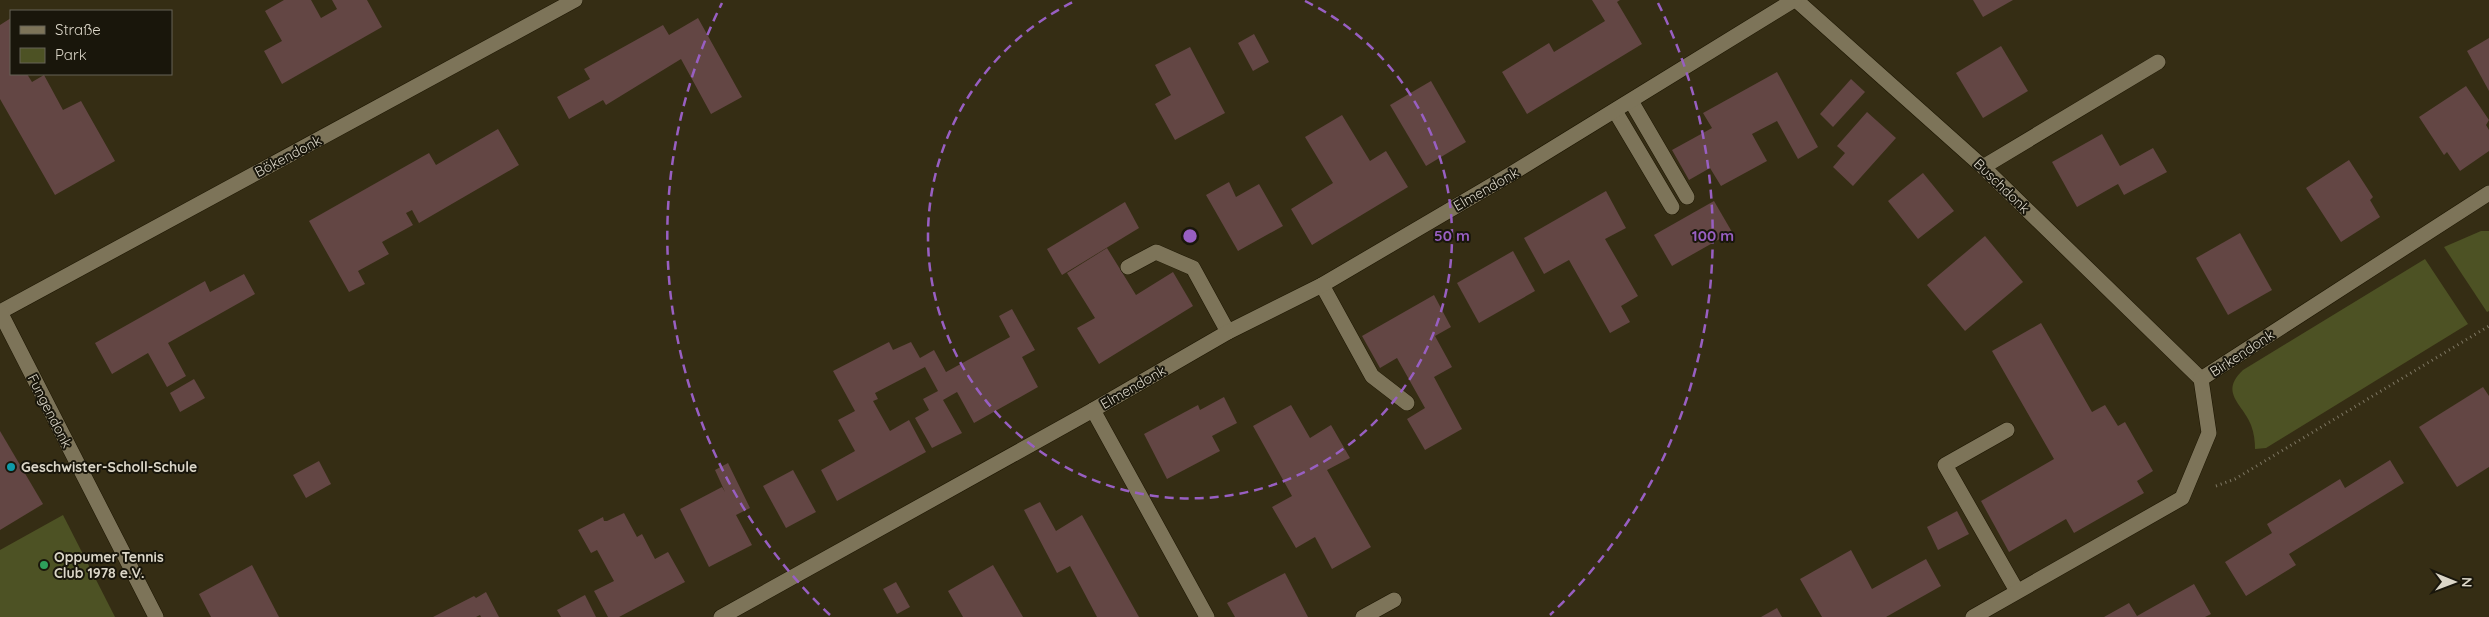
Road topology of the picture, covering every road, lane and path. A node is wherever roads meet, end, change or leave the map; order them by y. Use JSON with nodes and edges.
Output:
{"nodes":[{"id":1,"x":575,"y":0,"type":"edge"},
{"id":2,"x":1795,"y":0,"type":"edge"},
{"id":3,"x":2158,"y":62,"type":"dead end"},
{"id":4,"x":1631,"y":101,"type":"junction"},
{"id":5,"x":1615,"y":111,"type":"junction"},
{"id":6,"x":1983,"y":167,"type":"junction"},
{"id":7,"x":2489,"y":193,"type":"edge"},
{"id":8,"x":1687,"y":197,"type":"dead end"},
{"id":9,"x":1672,"y":207,"type":"dead end"},
{"id":10,"x":1128,"y":267,"type":"dead end"},
{"id":11,"x":1322,"y":285,"type":"junction"},
{"id":12,"x":0,"y":312,"type":"edge"},
{"id":13,"x":2489,"y":326,"type":"edge"},
{"id":14,"x":1228,"y":332,"type":"junction"},
{"id":15,"x":2201,"y":379,"type":"junction"},
{"id":16,"x":1407,"y":403,"type":"dead end"},
{"id":17,"x":1093,"y":410,"type":"junction"},
{"id":18,"x":2007,"y":430,"type":"dead end"},
{"id":19,"x":2182,"y":498,"type":"junction"},
{"id":20,"x":2017,"y":591,"type":"junction"},
{"id":21,"x":1394,"y":600,"type":"dead end"},
{"id":22,"x":156,"y":617,"type":"edge"},
{"id":23,"x":722,"y":617,"type":"edge"},
{"id":24,"x":1207,"y":617,"type":"edge"},
{"id":25,"x":1363,"y":617,"type":"edge"},
{"id":26,"x":1973,"y":617,"type":"edge"}],
"edges":[{"from":1,"to":12,"type":"street","name":"Bökendonk"},
{"from":2,"to":4,"type":"street","name":"Elmendonk"},
{"from":2,"to":6,"type":"street","name":"Buschdonk"},
{"from":3,"to":6,"type":"street"},
{"from":4,"to":5,"type":"street","name":"Elmendonk"},
{"from":4,"to":8,"type":"street"},
{"from":5,"to":9,"type":"street"},
{"from":5,"to":11,"type":"street","name":"Elmendonk"},
{"from":6,"to":15,"type":"street","name":"Buschdonk"},
{"from":7,"to":15,"type":"street","name":"Birkendonk"},
{"from":10,"to":14,"type":"street"},
{"from":11,"to":14,"type":"street","name":"Elmendonk"},
{"from":11,"to":16,"type":"street"},
{"from":12,"to":22,"type":"street","name":"Fungendonk"},
{"from":13,"to":19,"type":"path"},
{"from":14,"to":17,"type":"street","name":"Elmendonk"},
{"from":15,"to":19,"type":"street","name":"Birkendonk"},
{"from":17,"to":23,"type":"street","name":"Elmendonk"},
{"from":17,"to":24,"type":"street","name":"Elmendonk"},
{"from":18,"to":20,"type":"street"},
{"from":19,"to":20,"type":"street"},
{"from":20,"to":26,"type":"street"},
{"from":21,"to":25,"type":"street"}]}
